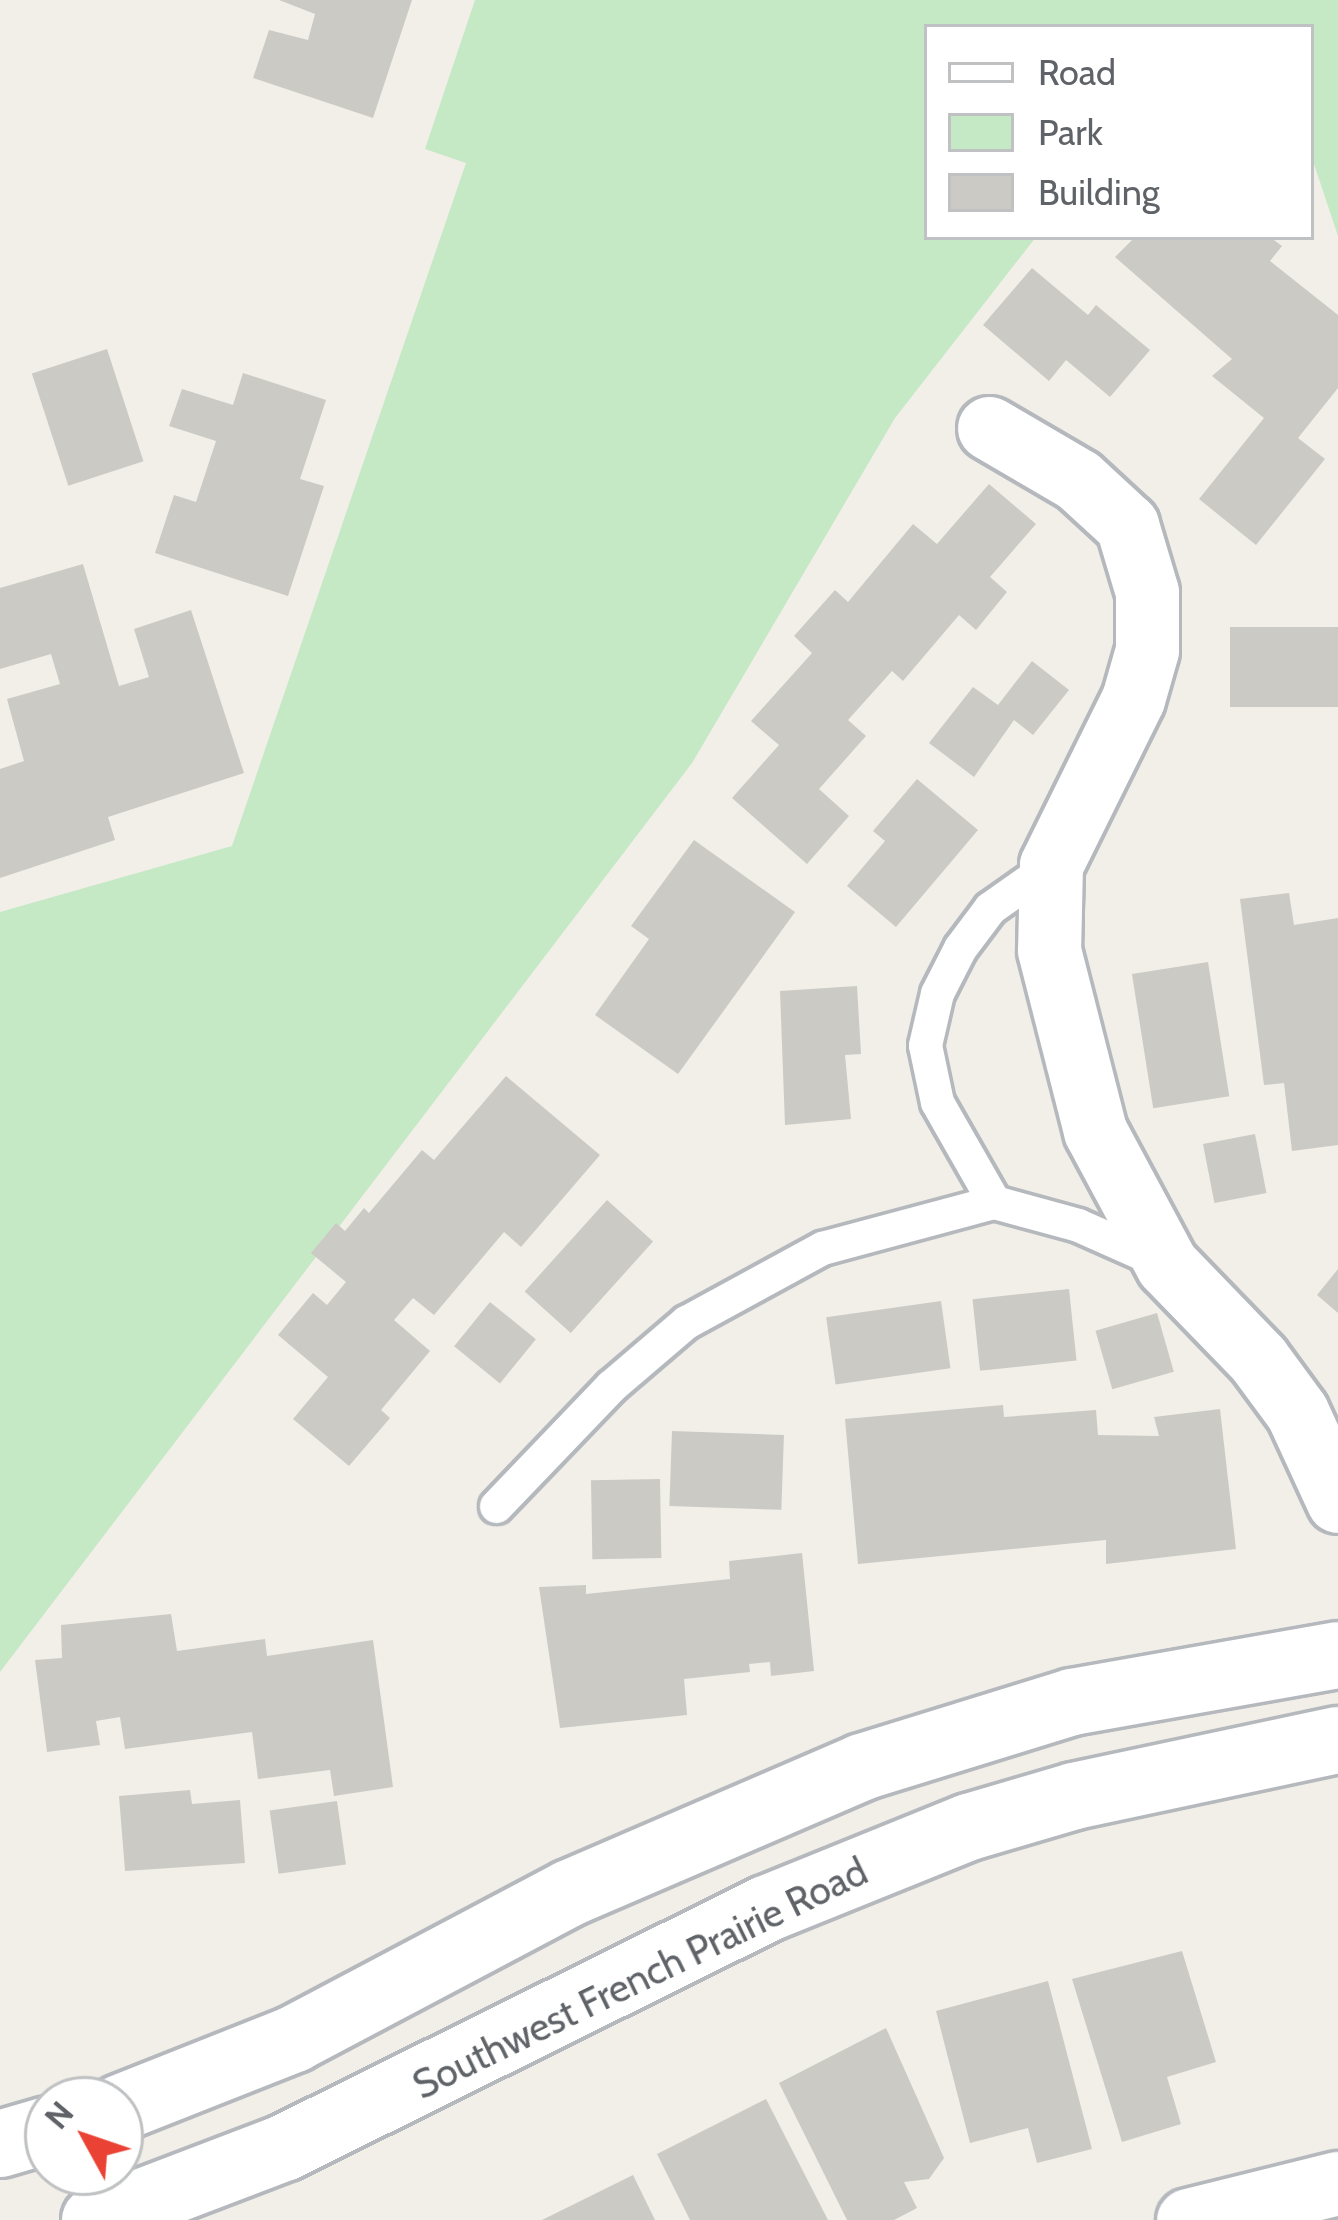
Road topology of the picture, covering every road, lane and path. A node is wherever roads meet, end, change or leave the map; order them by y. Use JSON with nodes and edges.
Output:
{"nodes":[{"id":1,"x":989,"y":428,"type":"dead end"},
{"id":2,"x":1051,"y":865,"type":"junction"},
{"id":3,"x":994,"y":1202,"type":"junction"},
{"id":4,"x":1167,"y":1265,"type":"junction"},
{"id":5,"x":1338,"y":1501,"type":"edge"},
{"id":6,"x":496,"y":1506,"type":"dead end"},
{"id":7,"x":1338,"y":1655,"type":"edge"},
{"id":8,"x":1338,"y":1740,"type":"edge"},
{"id":9,"x":144,"y":2098,"type":"edge"},
{"id":10,"x":1338,"y":2183,"type":"edge"},
{"id":11,"x":95,"y":2220,"type":"edge"},
{"id":12,"x":1188,"y":2220,"type":"edge"}],
"edges":[{"from":1,"to":2,"type":"street"},
{"from":2,"to":3,"type":"lane"},
{"from":2,"to":4,"type":"street"},
{"from":3,"to":4,"type":"lane"},
{"from":3,"to":6,"type":"lane"},
{"from":4,"to":5,"type":"street"},
{"from":7,"to":9,"type":"street"},
{"from":8,"to":11,"type":"street","name":"Southwest French Prairie Road"},
{"from":10,"to":12,"type":"street"}]}
